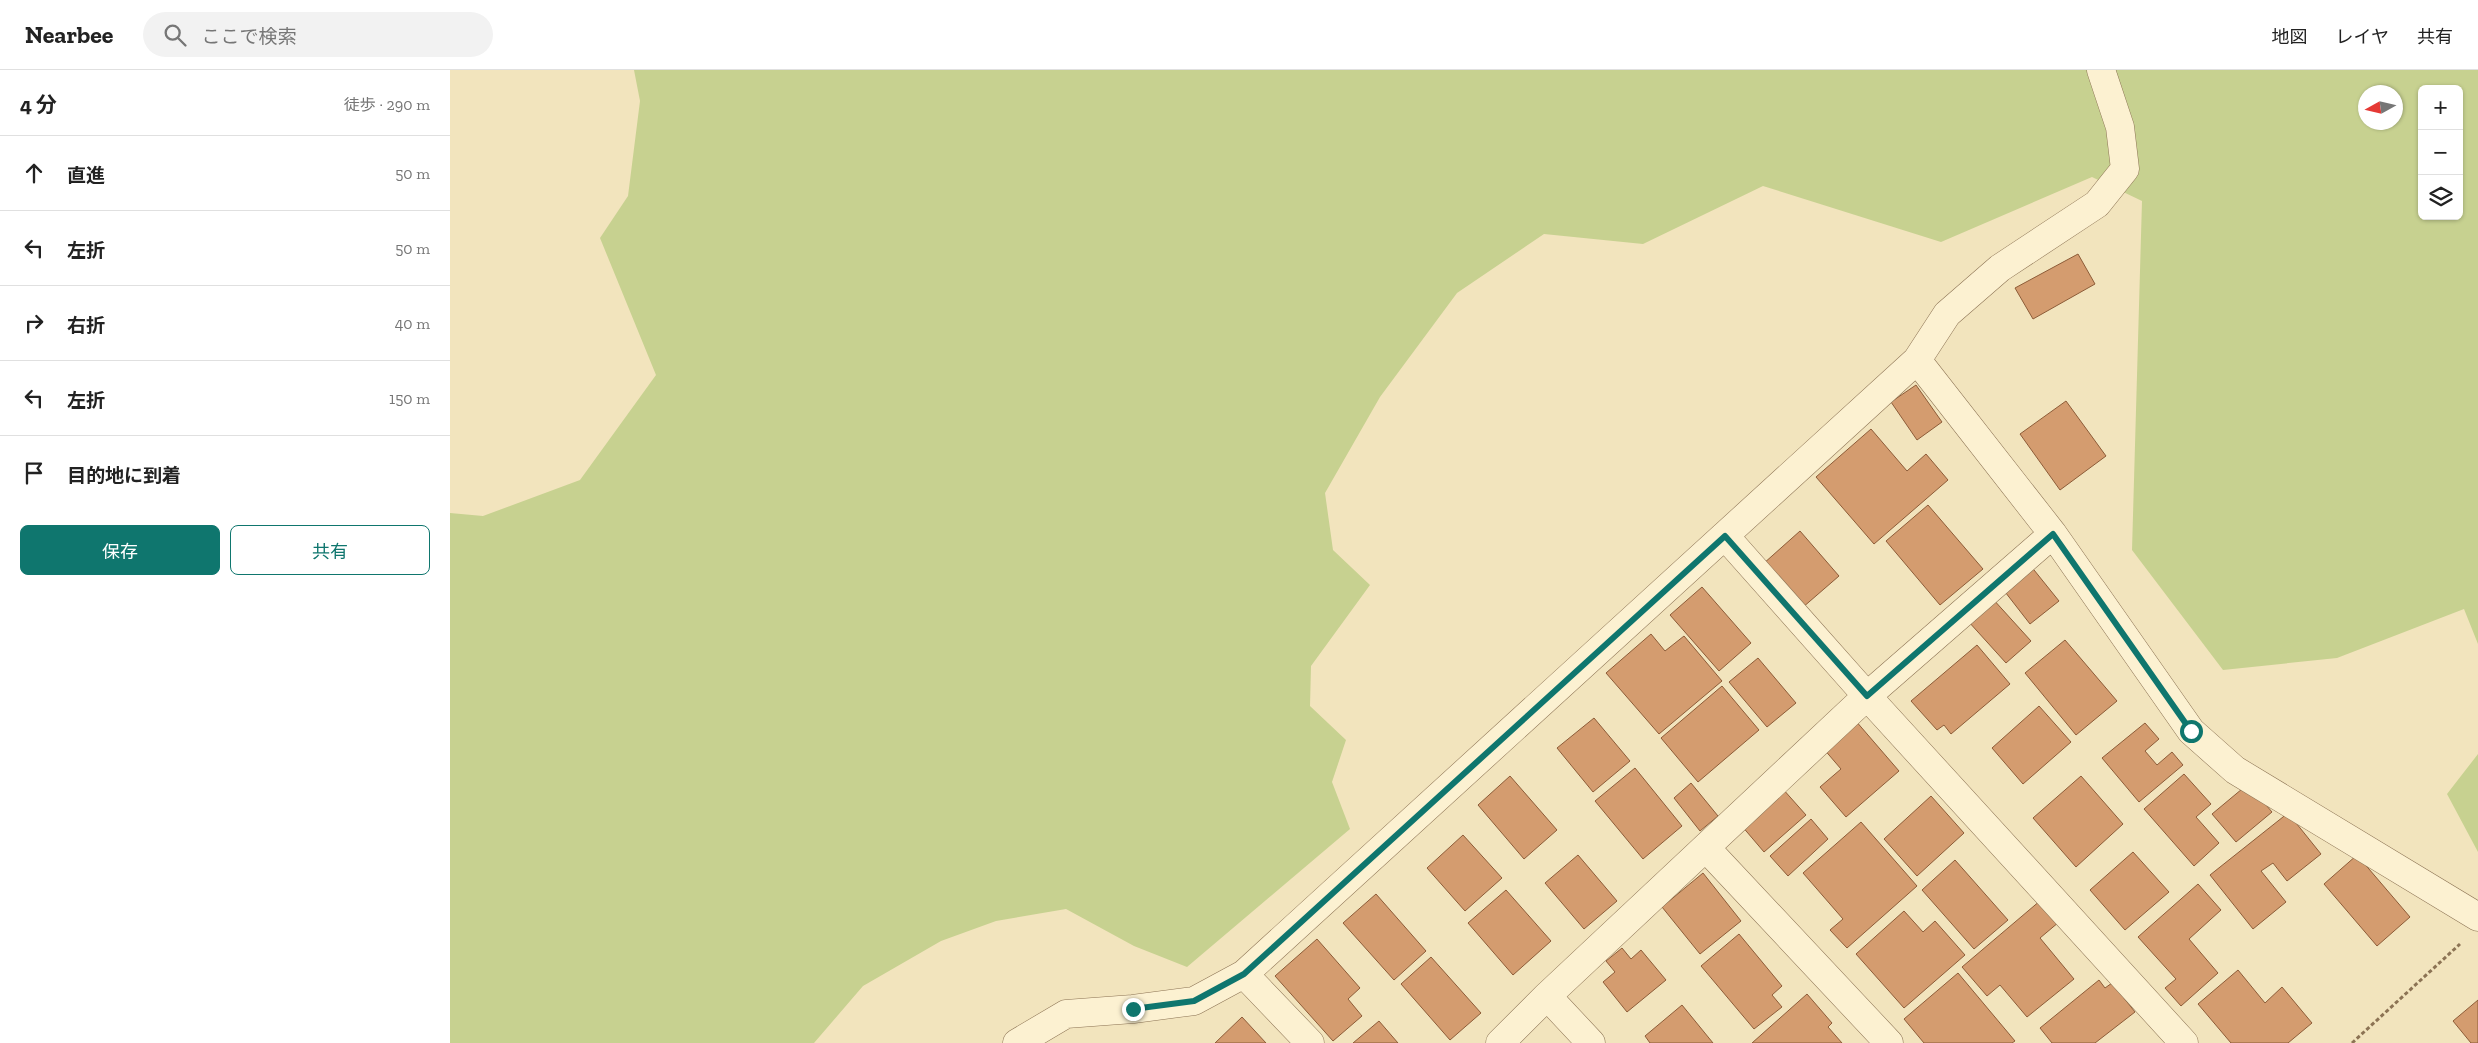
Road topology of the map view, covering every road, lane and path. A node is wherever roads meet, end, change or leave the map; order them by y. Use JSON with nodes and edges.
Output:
{"nodes":[{"id":1,"x":2101,"y":70,"type":"edge"},
{"id":2,"x":1917,"y":360,"type":"junction"},
{"id":3,"x":2053,"y":534,"type":"junction"},
{"id":4,"x":1725,"y":536,"type":"junction"},
{"id":5,"x":1867,"y":696,"type":"junction"},
{"id":6,"x":1706,"y":848,"type":"junction"},
{"id":7,"x":2478,"y":917,"type":"edge"},
{"id":8,"x":2464,"y":940,"type":"dead end"},
{"id":9,"x":1244,"y":974,"type":"junction"},
{"id":10,"x":1547,"y":996,"type":"junction"},
{"id":11,"x":1017,"y":1043,"type":"edge"},
{"id":12,"x":1310,"y":1043,"type":"edge"},
{"id":13,"x":1500,"y":1043,"type":"edge"},
{"id":14,"x":1591,"y":1043,"type":"edge"},
{"id":15,"x":1889,"y":1043,"type":"edge"},
{"id":16,"x":2184,"y":1043,"type":"edge"},
{"id":17,"x":2352,"y":1043,"type":"edge"}],
"edges":[{"from":1,"to":2,"type":"street"},
{"from":2,"to":3,"type":"street"},
{"from":2,"to":4,"type":"street"},
{"from":3,"to":5,"type":"street"},
{"from":3,"to":7,"type":"street"},
{"from":4,"to":5,"type":"street"},
{"from":4,"to":9,"type":"street"},
{"from":5,"to":6,"type":"street"},
{"from":5,"to":16,"type":"street"},
{"from":6,"to":10,"type":"street"},
{"from":6,"to":15,"type":"street"},
{"from":8,"to":17,"type":"path"},
{"from":9,"to":11,"type":"street"},
{"from":9,"to":12,"type":"street"},
{"from":10,"to":13,"type":"street"},
{"from":10,"to":14,"type":"street"}]}
